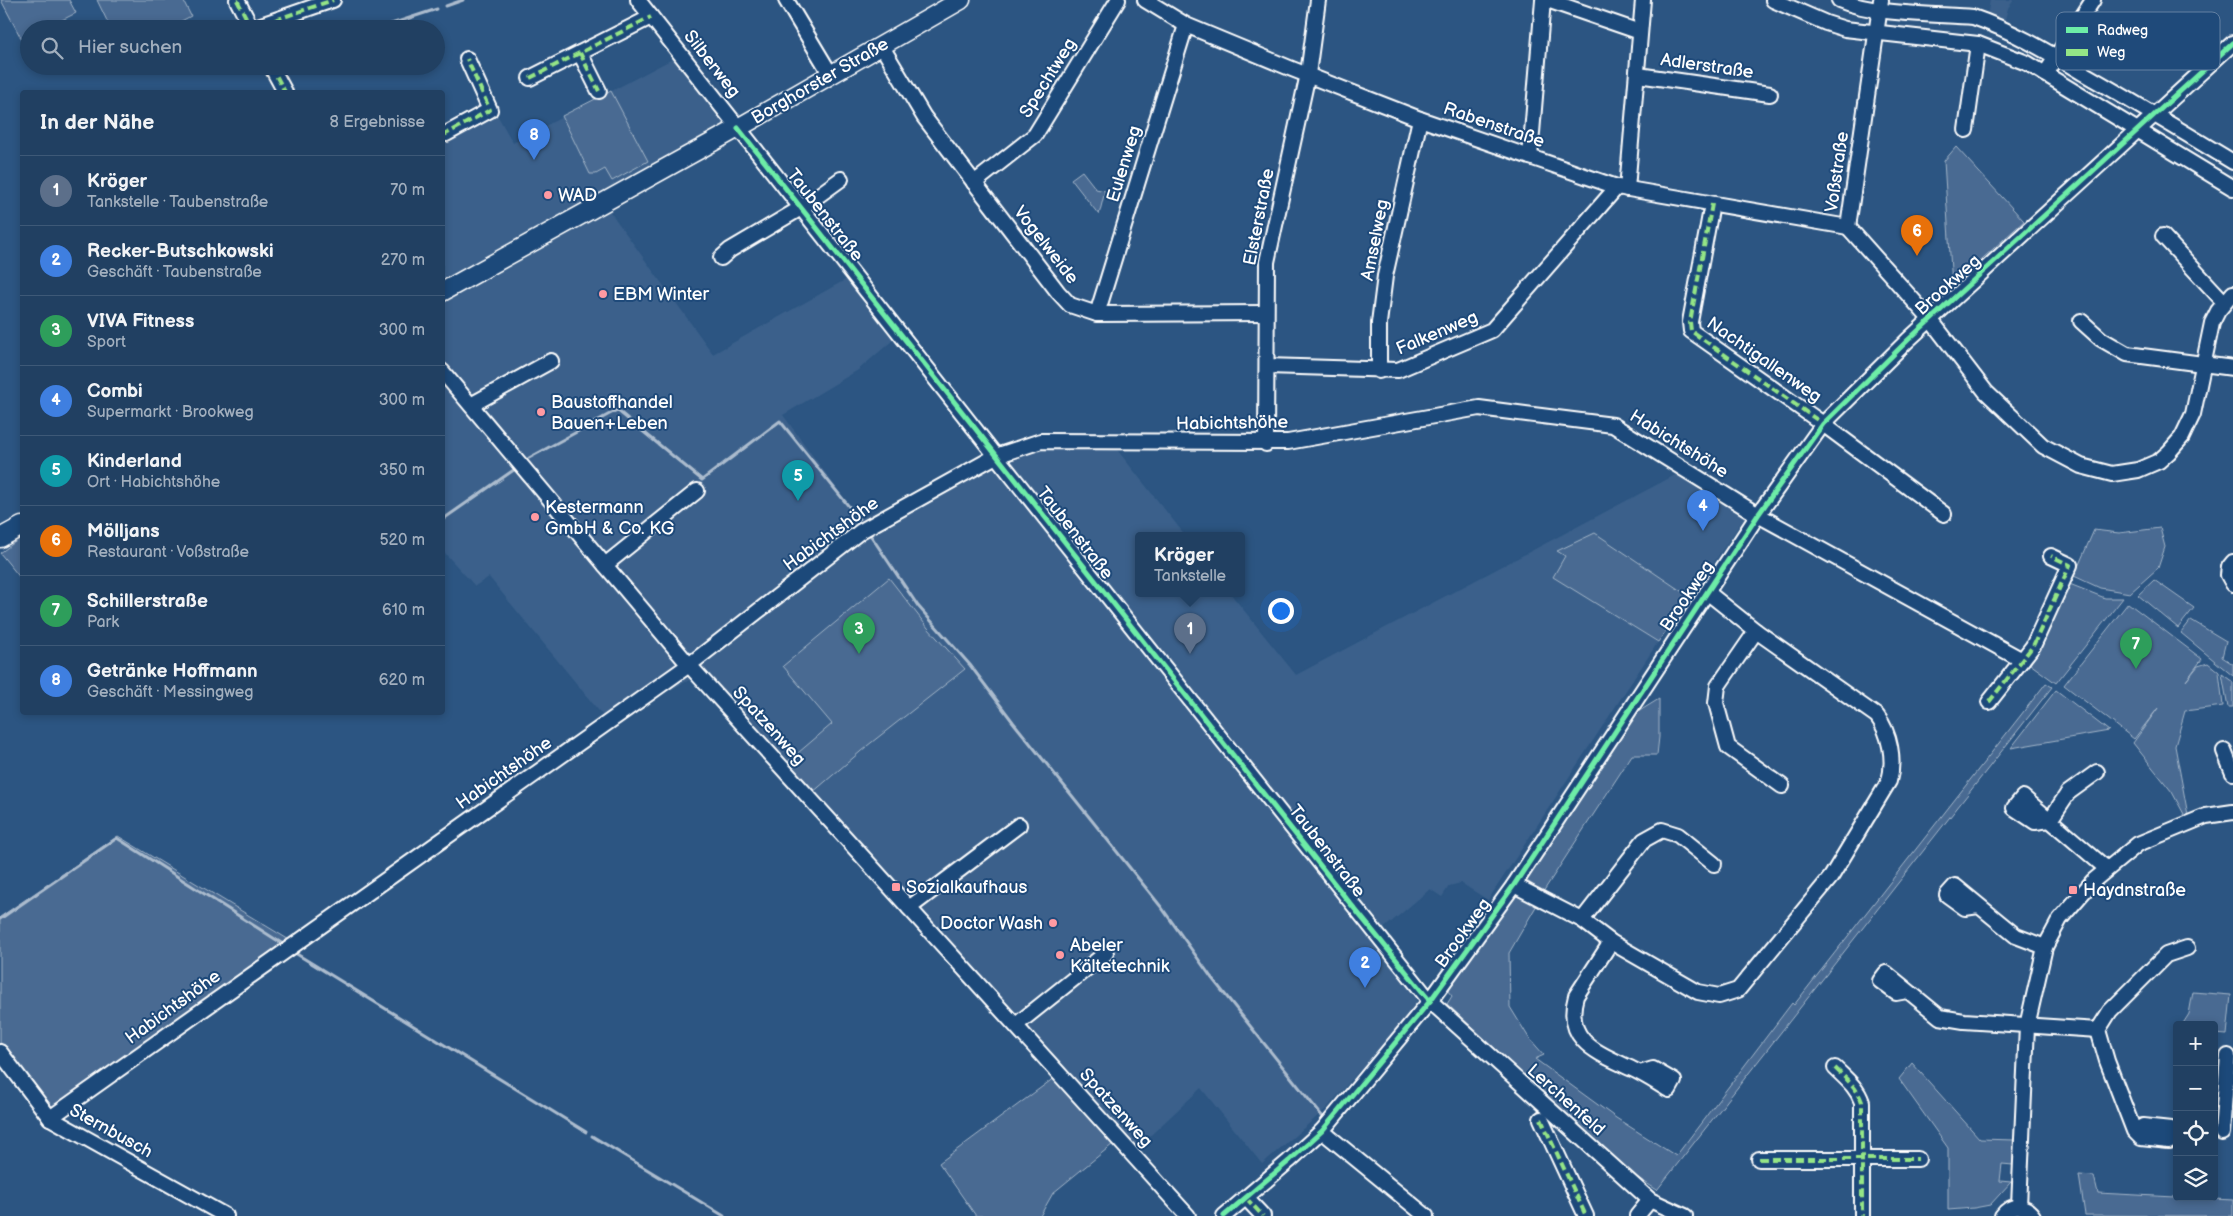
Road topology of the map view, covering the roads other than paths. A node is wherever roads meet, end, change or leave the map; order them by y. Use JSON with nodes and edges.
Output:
{"nodes":[{"id":1,"x":237,"y":0,"type":"edge"},
{"id":2,"x":334,"y":0,"type":"edge"},
{"id":3,"x":638,"y":0,"type":"edge"},
{"id":4,"x":786,"y":0,"type":"edge"},
{"id":5,"x":961,"y":0,"type":"edge"},
{"id":6,"x":1118,"y":0,"type":"edge"},
{"id":7,"x":1145,"y":0,"type":"edge"},
{"id":8,"x":1318,"y":0,"type":"edge"},
{"id":9,"x":1543,"y":0,"type":"edge"},
{"id":10,"x":1547,"y":0,"type":"edge"},
{"id":11,"x":1643,"y":0,"type":"edge"},
{"id":12,"x":1773,"y":0,"type":"edge"},
{"id":13,"x":1839,"y":0,"type":"edge"},
{"id":14,"x":2093,"y":0,"type":"edge"},
{"id":15,"x":1880,"y":5,"type":"edge"},
{"id":16,"x":2085,"y":12,"type":"edge"},
{"id":17,"x":651,"y":17,"type":"junction"},
{"id":18,"x":247,"y":20,"type":"edge"},
{"id":19,"x":277,"y":20,"type":"edge"},
{"id":20,"x":1186,"y":25,"type":"junction"},
{"id":21,"x":1640,"y":32,"type":"junction"},
{"id":22,"x":1876,"y":33,"type":"junction"},
{"id":23,"x":2233,"y":43,"type":"edge"},
{"id":24,"x":1978,"y":44,"type":"junction"},
{"id":25,"x":881,"y":45,"type":"junction"},
{"id":26,"x":580,"y":53,"type":"junction"},
{"id":27,"x":2220,"y":55,"type":"edge"},
{"id":28,"x":2055,"y":57,"type":"joint"},
{"id":29,"x":467,"y":59,"type":"dead end"},
{"id":30,"x":2077,"y":70,"type":"edge"},
{"id":31,"x":2204,"y":70,"type":"edge"},
{"id":32,"x":1308,"y":74,"type":"junction"},
{"id":33,"x":2045,"y":74,"type":"junction"},
{"id":34,"x":276,"y":75,"type":"edge"},
{"id":35,"x":831,"y":75,"type":"junction"},
{"id":36,"x":1638,"y":75,"type":"junction"},
{"id":37,"x":530,"y":78,"type":"dead end"},
{"id":38,"x":284,"y":90,"type":"edge"},
{"id":39,"x":599,"y":91,"type":"dead end"},
{"id":40,"x":1770,"y":94,"type":"dead end"},
{"id":41,"x":2155,"y":115,"type":"junction"},
{"id":42,"x":1420,"y":119,"type":"junction"},
{"id":43,"x":738,"y":128,"type":"junction"},
{"id":44,"x":1966,"y":130,"type":"dead end"},
{"id":45,"x":2139,"y":130,"type":"junction"},
{"id":46,"x":445,"y":134,"type":"edge"},
{"id":47,"x":1530,"y":157,"type":"junction"},
{"id":48,"x":2233,"y":162,"type":"edge"},
{"id":49,"x":841,"y":179,"type":"dead end"},
{"id":50,"x":974,"y":183,"type":"junction"},
{"id":51,"x":1622,"y":188,"type":"junction"},
{"id":52,"x":2233,"y":188,"type":"edge"},
{"id":53,"x":1712,"y":204,"type":"junction"},
{"id":54,"x":801,"y":208,"type":"junction"},
{"id":55,"x":1848,"y":227,"type":"junction"},
{"id":56,"x":2163,"y":236,"type":"dead end"},
{"id":57,"x":721,"y":258,"type":"dead end"},
{"id":58,"x":445,"y":290,"type":"edge"},
{"id":59,"x":2229,"y":298,"type":"edge"},
{"id":60,"x":1266,"y":313,"type":"junction"},
{"id":61,"x":1097,"y":314,"type":"junction"},
{"id":62,"x":1930,"y":319,"type":"junction"},
{"id":63,"x":2081,"y":321,"type":"dead end"},
{"id":64,"x":551,"y":361,"type":"dead end"},
{"id":65,"x":2202,"y":365,"type":"junction"},
{"id":66,"x":1267,"y":366,"type":"junction"},
{"id":67,"x":2233,"y":368,"type":"edge"},
{"id":68,"x":1379,"y":371,"type":"junction"},
{"id":69,"x":445,"y":375,"type":"edge"},
{"id":70,"x":471,"y":405,"type":"junction"},
{"id":71,"x":1823,"y":424,"type":"junction"},
{"id":72,"x":1266,"y":444,"type":"junction"},
{"id":73,"x":996,"y":456,"type":"junction"},
{"id":74,"x":697,"y":491,"type":"dead end"},
{"id":75,"x":1944,"y":514,"type":"dead end"},
{"id":76,"x":1758,"y":515,"type":"junction"},
{"id":77,"x":20,"y":527,"type":"edge"},
{"id":78,"x":0,"y":538,"type":"edge"},
{"id":79,"x":2051,"y":556,"type":"dead end"},
{"id":80,"x":2233,"y":562,"type":"edge"},
{"id":81,"x":605,"y":565,"type":"junction"},
{"id":82,"x":2233,"y":584,"type":"edge"},
{"id":83,"x":1707,"y":592,"type":"junction"},
{"id":84,"x":1756,"y":631,"type":"junction"},
{"id":85,"x":2022,"y":660,"type":"junction"},
{"id":86,"x":689,"y":665,"type":"junction"},
{"id":87,"x":1989,"y":702,"type":"dead end"},
{"id":88,"x":2224,"y":752,"type":"dead end"},
{"id":89,"x":2097,"y":772,"type":"dead end"},
{"id":90,"x":2233,"y":773,"type":"edge"},
{"id":91,"x":1782,"y":786,"type":"dead end"},
{"id":92,"x":2233,"y":812,"type":"edge"},
{"id":93,"x":1019,"y":825,"type":"dead end"},
{"id":94,"x":1714,"y":864,"type":"dead end"},
{"id":95,"x":2107,"y":869,"type":"junction"},
{"id":96,"x":1514,"y":885,"type":"junction"},
{"id":97,"x":1978,"y":906,"type":"dead end"},
{"id":98,"x":908,"y":908,"type":"junction"},
{"id":99,"x":1582,"y":920,"type":"junction"},
{"id":100,"x":1611,"y":942,"type":"junction"},
{"id":101,"x":2046,"y":947,"type":"junction"},
{"id":102,"x":2188,"y":948,"type":"dead end"},
{"id":103,"x":1106,"y":954,"type":"dead end"},
{"id":104,"x":1907,"y":991,"type":"dead end"},
{"id":105,"x":1430,"y":1001,"type":"junction"},
{"id":106,"x":1016,"y":1025,"type":"junction"},
{"id":107,"x":2027,"y":1026,"type":"junction"},
{"id":108,"x":2098,"y":1030,"type":"junction"},
{"id":109,"x":0,"y":1052,"type":"edge"},
{"id":110,"x":2228,"y":1056,"type":"dead end"},
{"id":111,"x":1835,"y":1068,"type":"dead end"},
{"id":112,"x":1640,"y":1072,"type":"dead end"},
{"id":113,"x":2229,"y":1097,"type":"edge"},
{"id":114,"x":50,"y":1118,"type":"junction"},
{"id":115,"x":1541,"y":1119,"type":"dead end"},
{"id":116,"x":1322,"y":1131,"type":"junction"},
{"id":117,"x":2134,"y":1131,"type":"dead end"},
{"id":118,"x":2222,"y":1133,"type":"dead end"},
{"id":119,"x":1759,"y":1159,"type":"dead end"},
{"id":120,"x":1918,"y":1159,"type":"dead end"},
{"id":121,"x":1862,"y":1160,"type":"junction"},
{"id":122,"x":1246,"y":1198,"type":"junction"},
{"id":123,"x":1650,"y":1200,"type":"junction"},
{"id":124,"x":2019,"y":1206,"type":"junction"},
{"id":125,"x":226,"y":1216,"type":"edge"},
{"id":126,"x":1188,"y":1216,"type":"edge"},
{"id":127,"x":1224,"y":1216,"type":"edge"},
{"id":128,"x":1263,"y":1216,"type":"edge"},
{"id":129,"x":1426,"y":1216,"type":"edge"},
{"id":130,"x":1586,"y":1216,"type":"edge"},
{"id":131,"x":1637,"y":1216,"type":"edge"},
{"id":132,"x":1685,"y":1216,"type":"edge"},
{"id":133,"x":1862,"y":1216,"type":"edge"},
{"id":134,"x":2002,"y":1216,"type":"edge"},
{"id":135,"x":2032,"y":1216,"type":"edge"}],
"edges":[{"from":1,"to":18,"type":"street"},
{"from":2,"to":19,"type":"street"},
{"from":3,"to":17,"type":"street","name":"Silberweg"},
{"from":4,"to":35,"type":"street"},
{"from":5,"to":25,"type":"main road","name":"Borghorster Straße"},
{"from":6,"to":50,"type":"street","name":"Spechtweg"},
{"from":7,"to":20,"type":"street","name":"Rabenstraße"},
{"from":8,"to":32,"type":"street","name":"Elsterstraße"},
{"from":9,"to":47,"type":"street"},
{"from":10,"to":21,"type":"street"},
{"from":11,"to":21,"type":"street","name":"Adlerstraße"},
{"from":12,"to":22,"type":"street"},
{"from":13,"to":15,"type":"street"},
{"from":14,"to":16,"type":"street"},
{"from":15,"to":22,"type":"street","name":"Voßstraße"},
{"from":15,"to":28,"type":"street"},
{"from":17,"to":26,"type":"street"},
{"from":17,"to":43,"type":"street","name":"Silberweg"},
{"from":20,"to":32,"type":"street","name":"Rabenstraße"},
{"from":20,"to":61,"type":"street","name":"Eulenweg"},
{"from":21,"to":36,"type":"street","name":"Adlerstraße"},
{"from":22,"to":24,"type":"street"},
{"from":22,"to":55,"type":"street","name":"Voßstraße"},
{"from":23,"to":27,"type":"street","name":"Brookweg"},
{"from":24,"to":33,"type":"street"},
{"from":24,"to":44,"type":"street"},
{"from":25,"to":35,"type":"main road","name":"Borghorster Straße"},
{"from":25,"to":50,"type":"street","name":"Vogelweide"},
{"from":26,"to":37,"type":"street"},
{"from":26,"to":39,"type":"street"},
{"from":28,"to":33,"type":"street"},
{"from":29,"to":46,"type":"street"},
{"from":30,"to":41,"type":"street"},
{"from":31,"to":41,"type":"street","name":"Brookweg"},
{"from":32,"to":42,"type":"street","name":"Rabenstraße"},
{"from":32,"to":60,"type":"street","name":"Elsterstraße"},
{"from":33,"to":45,"type":"street"},
{"from":34,"to":38,"type":"street"},
{"from":35,"to":43,"type":"main road","name":"Borghorster Straße"},
{"from":36,"to":40,"type":"street","name":"Adlerstraße"},
{"from":36,"to":51,"type":"street","name":"Adlerstraße"},
{"from":41,"to":45,"type":"street","name":"Brookweg"},
{"from":41,"to":48,"type":"street"},
{"from":42,"to":47,"type":"street","name":"Rabenstraße"},
{"from":42,"to":68,"type":"street","name":"Amselweg"},
{"from":43,"to":54,"type":"street","name":"Taubenstraße"},
{"from":43,"to":58,"type":"main road","name":"Borghorster Straße"},
{"from":45,"to":52,"type":"street"},
{"from":45,"to":62,"type":"street","name":"Brookweg"},
{"from":47,"to":51,"type":"street","name":"Rabenstraße"},
{"from":49,"to":54,"type":"street"},
{"from":50,"to":61,"type":"street","name":"Vogelweide"},
{"from":51,"to":53,"type":"street","name":"Rabenstraße"},
{"from":51,"to":68,"type":"street","name":"Falkenweg"},
{"from":53,"to":55,"type":"street","name":"Rabenstraße"},
{"from":53,"to":71,"type":"street","name":"Nachtigallenweg"},
{"from":54,"to":57,"type":"street"},
{"from":54,"to":73,"type":"street","name":"Taubenstraße"},
{"from":55,"to":62,"type":"street","name":"Voßstraße"},
{"from":56,"to":59,"type":"street"},
{"from":59,"to":65,"type":"street","name":"Voßstraße"},
{"from":60,"to":61,"type":"street","name":"Vogelweide"},
{"from":60,"to":66,"type":"street","name":"Elsterstraße"},
{"from":62,"to":65,"type":"street","name":"Voßstraße"},
{"from":62,"to":71,"type":"street","name":"Brookweg"},
{"from":63,"to":65,"type":"street"},
{"from":64,"to":70,"type":"street"},
{"from":65,"to":67,"type":"street"},
{"from":66,"to":68,"type":"street","name":"Falkenweg"},
{"from":66,"to":72,"type":"street","name":"Elsterstraße"},
{"from":69,"to":70,"type":"street","name":"Spatzenweg"},
{"from":70,"to":81,"type":"street","name":"Spatzenweg"},
{"from":71,"to":75,"type":"street"},
{"from":71,"to":76,"type":"street","name":"Brookweg"},
{"from":72,"to":73,"type":"street","name":"Habichtshöhe"},
{"from":72,"to":76,"type":"street","name":"Habichtshöhe"},
{"from":73,"to":86,"type":"street","name":"Habichtshöhe"},
{"from":73,"to":105,"type":"street","name":"Taubenstraße"},
{"from":74,"to":81,"type":"street"},
{"from":76,"to":83,"type":"street","name":"Brookweg"},
{"from":76,"to":85,"type":"street","name":"Habichtshöhe"},
{"from":77,"to":78,"type":"main road"},
{"from":79,"to":85,"type":"street"},
{"from":80,"to":82,"type":"street"},
{"from":81,"to":86,"type":"street","name":"Spatzenweg"},
{"from":83,"to":84,"type":"street"},
{"from":83,"to":96,"type":"street","name":"Brookweg"},
{"from":84,"to":91,"type":"street"},
{"from":84,"to":100,"type":"street"},
{"from":85,"to":87,"type":"street"},
{"from":86,"to":98,"type":"street","name":"Spatzenweg"},
{"from":86,"to":114,"type":"street","name":"Habichtshöhe"},
{"from":88,"to":90,"type":"street"},
{"from":89,"to":95,"type":"street"},
{"from":92,"to":95,"type":"street"},
{"from":93,"to":98,"type":"street"},
{"from":94,"to":99,"type":"street"},
{"from":95,"to":101,"type":"street"},
{"from":96,"to":99,"type":"street"},
{"from":96,"to":105,"type":"street","name":"Brookweg"},
{"from":97,"to":101,"type":"street"},
{"from":98,"to":106,"type":"street","name":"Spatzenweg"},
{"from":99,"to":100,"type":"street"},
{"from":100,"to":112,"type":"street"},
{"from":101,"to":107,"type":"street"},
{"from":102,"to":108,"type":"street"},
{"from":103,"to":106,"type":"street"},
{"from":104,"to":107,"type":"street"},
{"from":105,"to":116,"type":"street","name":"Brookweg"},
{"from":105,"to":123,"type":"street","name":"Lerchenfeld"},
{"from":106,"to":126,"type":"street","name":"Spatzenweg"},
{"from":107,"to":108,"type":"street"},
{"from":107,"to":124,"type":"street"},
{"from":108,"to":117,"type":"street"},
{"from":109,"to":114,"type":"street","name":"Sternbusch"},
{"from":110,"to":113,"type":"street"},
{"from":111,"to":121,"type":"street"},
{"from":113,"to":118,"type":"street"},
{"from":114,"to":125,"type":"street","name":"Sternbusch"},
{"from":115,"to":130,"type":"street"},
{"from":116,"to":122,"type":"street","name":"Brookweg"},
{"from":116,"to":129,"type":"street"},
{"from":119,"to":121,"type":"street"},
{"from":120,"to":121,"type":"street"},
{"from":121,"to":133,"type":"street"},
{"from":122,"to":127,"type":"street","name":"Brookweg"},
{"from":122,"to":128,"type":"street"},
{"from":123,"to":131,"type":"street"},
{"from":123,"to":132,"type":"street","name":"Lerchenfeld"},
{"from":124,"to":134,"type":"street"},
{"from":124,"to":135,"type":"street"}]}
